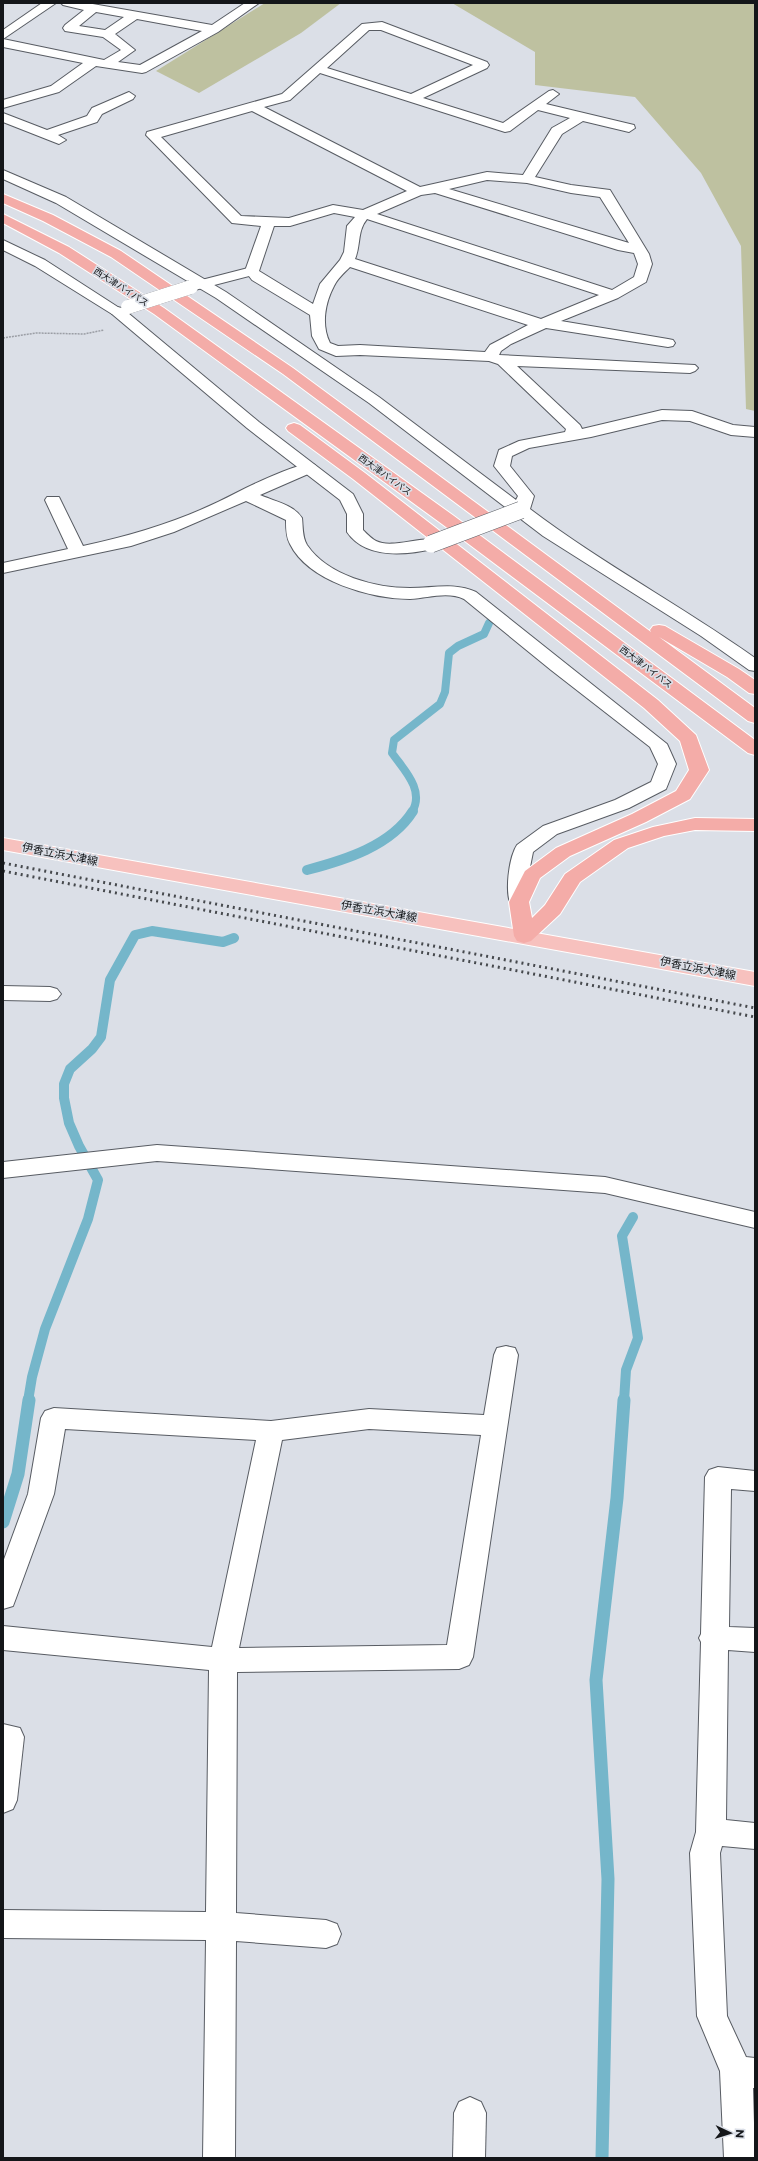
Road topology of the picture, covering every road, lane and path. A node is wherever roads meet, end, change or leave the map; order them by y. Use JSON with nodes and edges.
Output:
{"nodes":[{"id":1,"x":50,"y":3,"type":"edge"},
{"id":2,"x":68,"y":3,"type":"edge"},
{"id":3,"x":253,"y":3,"type":"edge"},
{"id":4,"x":93,"y":8,"type":"junction"},
{"id":5,"x":133,"y":16,"type":"junction"},
{"id":6,"x":214,"y":29,"type":"junction"},
{"id":7,"x":107,"y":34,"type":"junction"},
{"id":8,"x":3,"y":35,"type":"edge"},
{"id":9,"x":3,"y":43,"type":"edge"},
{"id":10,"x":139,"y":52,"type":"junction"},
{"id":11,"x":164,"y":57,"type":"junction"},
{"id":12,"x":100,"y":63,"type":"junction"},
{"id":13,"x":319,"y":69,"type":"junction"},
{"id":14,"x":553,"y":94,"type":"dead end"},
{"id":15,"x":129,"y":96,"type":"dead end"},
{"id":16,"x":413,"y":98,"type":"junction"},
{"id":17,"x":3,"y":104,"type":"edge"},
{"id":18,"x":537,"y":106,"type":"junction"},
{"id":19,"x":254,"y":107,"type":"junction"},
{"id":20,"x":580,"y":116,"type":"junction"},
{"id":21,"x":3,"y":117,"type":"edge"},
{"id":22,"x":629,"y":128,"type":"dead end"},
{"id":23,"x":46,"y":135,"type":"junction"},
{"id":24,"x":67,"y":144,"type":"dead end"},
{"id":25,"x":3,"y":174,"type":"edge"},
{"id":26,"x":527,"y":179,"type":"junction"},
{"id":27,"x":436,"y":189,"type":"junction"},
{"id":28,"x":418,"y":191,"type":"junction"},
{"id":29,"x":3,"y":198,"type":"edge"},
{"id":30,"x":364,"y":214,"type":"junction"},
{"id":31,"x":3,"y":218,"type":"edge"},
{"id":32,"x":269,"y":222,"type":"junction"},
{"id":33,"x":3,"y":244,"type":"edge"},
{"id":34,"x":639,"y":249,"type":"junction"},
{"id":35,"x":347,"y":261,"type":"junction"},
{"id":36,"x":252,"y":271,"type":"junction"},
{"id":37,"x":197,"y":285,"type":"junction"},
{"id":38,"x":613,"y":295,"type":"junction"},
{"id":39,"x":122,"y":309,"type":"junction"},
{"id":40,"x":317,"y":313,"type":"junction"},
{"id":41,"x":543,"y":323,"type":"junction"},
{"id":42,"x":108,"y":329,"type":"dead end"},
{"id":43,"x":3,"y":338,"type":"edge"},
{"id":44,"x":668,"y":343,"type":"dead end"},
{"id":45,"x":336,"y":351,"type":"junction"},
{"id":46,"x":497,"y":359,"type":"junction"},
{"id":47,"x":690,"y":368,"type":"dead end"},
{"id":48,"x":338,"y":375,"type":"junction"},
{"id":49,"x":252,"y":379,"type":"junction"},
{"id":50,"x":755,"y":432,"type":"edge"},
{"id":51,"x":572,"y":434,"type":"junction"},
{"id":52,"x":309,"y":468,"type":"junction"},
{"id":53,"x":245,"y":494,"type":"junction"},
{"id":54,"x":53,"y":500,"type":"dead end"},
{"id":55,"x":521,"y":510,"type":"junction"},
{"id":56,"x":78,"y":552,"type":"junction"},
{"id":57,"x":3,"y":568,"type":"edge"},
{"id":58,"x":568,"y":577,"type":"junction"},
{"id":59,"x":755,"y":666,"type":"edge"},
{"id":60,"x":755,"y":689,"type":"edge"},
{"id":61,"x":755,"y":717,"type":"edge"},
{"id":62,"x":755,"y":749,"type":"edge"},
{"id":63,"x":755,"y":825,"type":"edge"},
{"id":64,"x":3,"y":844,"type":"edge"},
{"id":65,"x":519,"y":902,"type":"junction"},
{"id":66,"x":524,"y":936,"type":"junction"},
{"id":67,"x":755,"y":979,"type":"edge"},
{"id":68,"x":3,"y":994,"type":"edge"},
{"id":69,"x":50,"y":994,"type":"dead end"},
{"id":70,"x":3,"y":1170,"type":"edge"},
{"id":71,"x":755,"y":1220,"type":"edge"},
{"id":72,"x":506,"y":1355,"type":"dead end"},
{"id":73,"x":495,"y":1426,"type":"junction"},
{"id":74,"x":271,"y":1431,"type":"junction"},
{"id":75,"x":755,"y":1481,"type":"edge"},
{"id":76,"x":3,"y":1598,"type":"edge"},
{"id":77,"x":3,"y":1638,"type":"edge"},
{"id":78,"x":713,"y":1638,"type":"junction"},
{"id":79,"x":755,"y":1640,"type":"edge"},
{"id":80,"x":223,"y":1660,"type":"junction"},
{"id":81,"x":3,"y":1736,"type":"edge"},
{"id":82,"x":3,"y":1800,"type":"edge"},
{"id":83,"x":711,"y":1832,"type":"junction"},
{"id":84,"x":755,"y":1836,"type":"edge"},
{"id":85,"x":3,"y":1924,"type":"edge"},
{"id":86,"x":221,"y":1926,"type":"junction"},
{"id":87,"x":326,"y":1934,"type":"dead end"},
{"id":88,"x":746,"y":2072,"type":"edge"},
{"id":89,"x":470,"y":2113,"type":"dead end"},
{"id":90,"x":219,"y":2158,"type":"edge"},
{"id":91,"x":469,"y":2158,"type":"edge"},
{"id":92,"x":740,"y":2158,"type":"edge"}],
"edges":[{"from":1,"to":8,"type":"street"},
{"from":2,"to":4,"type":"street"},
{"from":3,"to":6,"type":"street"},
{"from":4,"to":5,"type":"street"},
{"from":4,"to":7,"type":"street"},
{"from":5,"to":6,"type":"street"},
{"from":5,"to":7,"type":"street"},
{"from":6,"to":11,"type":"street"},
{"from":7,"to":10,"type":"street"},
{"from":9,"to":12,"type":"street"},
{"from":10,"to":11,"type":"street"},
{"from":10,"to":12,"type":"street"},
{"from":11,"to":12,"type":"street"},
{"from":12,"to":17,"type":"street"},
{"from":13,"to":16,"type":"street"},
{"from":13,"to":16,"type":"street"},
{"from":13,"to":19,"type":"street"},
{"from":14,"to":18,"type":"street"},
{"from":15,"to":23,"type":"street"},
{"from":16,"to":18,"type":"street"},
{"from":18,"to":20,"type":"street"},
{"from":19,"to":28,"type":"street"},
{"from":19,"to":32,"type":"street"},
{"from":20,"to":22,"type":"street"},
{"from":20,"to":26,"type":"street"},
{"from":21,"to":23,"type":"street"},
{"from":23,"to":24,"type":"street"},
{"from":25,"to":37,"type":"street"},
{"from":26,"to":27,"type":"street"},
{"from":26,"to":34,"type":"street"},
{"from":27,"to":28,"type":"street"},
{"from":27,"to":34,"type":"street"},
{"from":28,"to":30,"type":"street"},
{"from":29,"to":58,"type":"highway"},
{"from":30,"to":32,"type":"street"},
{"from":30,"to":35,"type":"street"},
{"from":30,"to":38,"type":"street"},
{"from":31,"to":49,"type":"highway","name":"西大津バイパス"},
{"from":32,"to":36,"type":"street"},
{"from":33,"to":39,"type":"street"},
{"from":34,"to":38,"type":"street"},
{"from":35,"to":40,"type":"street"},
{"from":35,"to":41,"type":"street"},
{"from":36,"to":37,"type":"street"},
{"from":36,"to":40,"type":"street"},
{"from":37,"to":39,"type":"street","bridge":true},
{"from":37,"to":48,"type":"street"},
{"from":38,"to":41,"type":"street"},
{"from":39,"to":52,"type":"street"},
{"from":40,"to":45,"type":"street"},
{"from":41,"to":44,"type":"street"},
{"from":41,"to":46,"type":"street"},
{"from":42,"to":43,"type":"path"},
{"from":45,"to":46,"type":"street"},
{"from":45,"to":48,"type":"street"},
{"from":46,"to":47,"type":"street"},
{"from":46,"to":51,"type":"street"},
{"from":48,"to":55,"type":"street"},
{"from":49,"to":62,"type":"highway","name":"西大津バイパス"},
{"from":49,"to":65,"type":"highway"},
{"from":50,"to":51,"type":"street"},
{"from":51,"to":55,"type":"street"},
{"from":52,"to":53,"type":"street"},
{"from":52,"to":55,"type":"street","bridge":true},
{"from":53,"to":56,"type":"street"},
{"from":53,"to":65,"type":"street"},
{"from":54,"to":56,"type":"street"},
{"from":55,"to":59,"type":"street"},
{"from":56,"to":57,"type":"street"},
{"from":58,"to":60,"type":"highway"},
{"from":58,"to":61,"type":"highway"},
{"from":63,"to":66,"type":"highway"},
{"from":64,"to":66,"type":"main road","name":"伊香立浜大津線"},
{"from":65,"to":66,"type":"highway"},
{"from":66,"to":67,"type":"main road","name":"伊香立浜大津線"},
{"from":68,"to":69,"type":"street"},
{"from":70,"to":71,"type":"street"},
{"from":72,"to":73,"type":"street"},
{"from":73,"to":74,"type":"street"},
{"from":73,"to":80,"type":"street"},
{"from":74,"to":76,"type":"street"},
{"from":74,"to":80,"type":"street"},
{"from":75,"to":78,"type":"street"},
{"from":77,"to":80,"type":"street"},
{"from":78,"to":79,"type":"street"},
{"from":78,"to":83,"type":"street"},
{"from":80,"to":86,"type":"street"},
{"from":81,"to":82,"type":"street"},
{"from":83,"to":84,"type":"street"},
{"from":83,"to":88,"type":"street"},
{"from":85,"to":86,"type":"street"},
{"from":86,"to":87,"type":"street"},
{"from":86,"to":90,"type":"street"},
{"from":88,"to":92,"type":"street"},
{"from":89,"to":91,"type":"street"}]}
